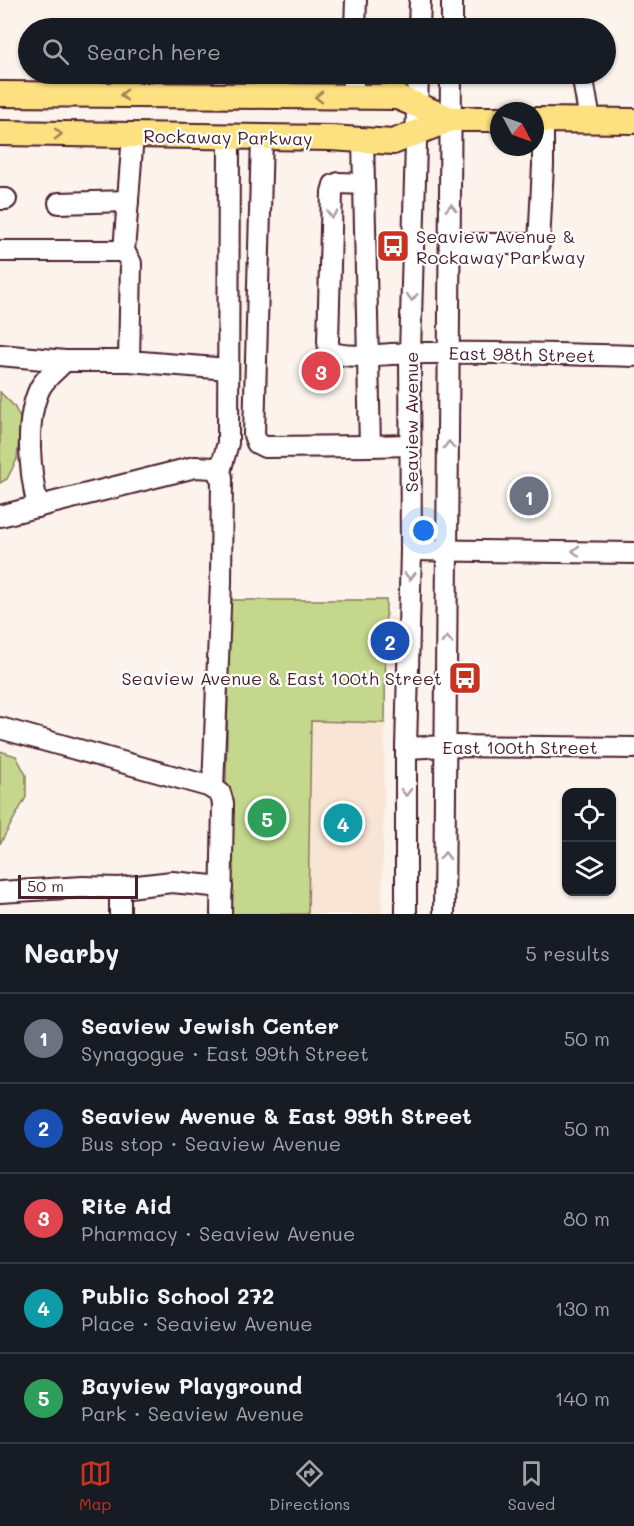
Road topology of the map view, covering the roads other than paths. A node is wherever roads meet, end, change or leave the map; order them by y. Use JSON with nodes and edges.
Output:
{"nodes":[{"id":1,"x":356,"y":0,"type":"edge"},
{"id":2,"x":420,"y":0,"type":"edge"},
{"id":3,"x":453,"y":0,"type":"edge"},
{"id":4,"x":355,"y":18,"type":"edge"},
{"id":5,"x":419,"y":18,"type":"edge"},
{"id":6,"x":452,"y":18,"type":"edge"},
{"id":7,"x":418,"y":84,"type":"edge"},
{"id":8,"x":451,"y":84,"type":"edge"},
{"id":9,"x":584,"y":84,"type":"edge"},
{"id":10,"x":353,"y":85,"type":"edge"},
{"id":11,"x":0,"y":94,"type":"edge"},
{"id":12,"x":418,"y":105,"type":"junction"},
{"id":13,"x":452,"y":119,"type":"junction"},
{"id":14,"x":490,"y":119,"type":"edge"},
{"id":15,"x":544,"y":120,"type":"edge"},
{"id":16,"x":590,"y":120,"type":"junction"},
{"id":17,"x":634,"y":121,"type":"edge"},
{"id":18,"x":0,"y":133,"type":"edge"},
{"id":19,"x":416,"y":133,"type":"junction"},
{"id":20,"x":133,"y":135,"type":"junction"},
{"id":21,"x":229,"y":137,"type":"junction"},
{"id":22,"x":262,"y":137,"type":"junction"},
{"id":23,"x":363,"y":140,"type":"junction"},
{"id":24,"x":542,"y":156,"type":"edge"},
{"id":25,"x":364,"y":184,"type":"junction"},
{"id":26,"x":128,"y":201,"type":"junction"},
{"id":27,"x":59,"y":203,"type":"dead end"},
{"id":28,"x":450,"y":244,"type":"junction"},
{"id":29,"x":124,"y":250,"type":"junction"},
{"id":30,"x":0,"y":251,"type":"edge"},
{"id":31,"x":410,"y":353,"type":"junction"},
{"id":32,"x":449,"y":353,"type":"junction"},
{"id":33,"x":0,"y":354,"type":"edge"},
{"id":34,"x":368,"y":355,"type":"junction"},
{"id":35,"x":634,"y":356,"type":"edge"},
{"id":36,"x":65,"y":361,"type":"junction"},
{"id":37,"x":129,"y":361,"type":"junction"},
{"id":38,"x":228,"y":369,"type":"junction"},
{"id":39,"x":411,"y":445,"type":"junction"},
{"id":40,"x":370,"y":446,"type":"junction"},
{"id":41,"x":219,"y":475,"type":"junction"},
{"id":42,"x":38,"y":507,"type":"junction"},
{"id":43,"x":0,"y":516,"type":"edge"},
{"id":44,"x":448,"y":549,"type":"junction"},
{"id":45,"x":411,"y":550,"type":"junction"},
{"id":46,"x":634,"y":553,"type":"edge"},
{"id":47,"x":0,"y":728,"type":"edge"},
{"id":48,"x":446,"y":746,"type":"junction"},
{"id":49,"x":406,"y":748,"type":"junction"},
{"id":50,"x":634,"y":748,"type":"edge"},
{"id":51,"x":213,"y":789,"type":"junction"},
{"id":52,"x":222,"y":887,"type":"junction"},
{"id":53,"x":120,"y":888,"type":"junction"},
{"id":54,"x":0,"y":892,"type":"edge"},
{"id":55,"x":120,"y":914,"type":"edge"},
{"id":56,"x":221,"y":914,"type":"edge"},
{"id":57,"x":406,"y":914,"type":"edge"},
{"id":58,"x":444,"y":914,"type":"edge"}],
"edges":[{"from":1,"to":4,"type":"street"},
{"from":2,"to":5,"type":"street"},
{"from":3,"to":6,"type":"street"},
{"from":7,"to":12,"type":"street","name":"Seaview Avenue"},
{"from":8,"to":13,"type":"street","name":"Seaview Avenue"},
{"from":9,"to":16,"type":"street"},
{"from":10,"to":11,"type":"main road","name":"Rockaway Parkway","one_way":true},
{"from":10,"to":12,"type":"main road","name":"Rockaway Parkway"},
{"from":12,"to":13,"type":"main road","name":"Rockaway Parkway"},
{"from":12,"to":19,"type":"street","name":"Seaview Avenue"},
{"from":13,"to":14,"type":"main road","name":"Rockaway Parkway"},
{"from":13,"to":19,"type":"main road","name":"Rockaway Parkway"},
{"from":28,"to":13,"type":"street","name":"Seaview Avenue","one_way":true},
{"from":15,"to":16,"type":"main road"},
{"from":16,"to":17,"type":"main road"},
{"from":18,"to":20,"type":"main road","name":"Rockaway Parkway","one_way":true},
{"from":19,"to":23,"type":"main road","name":"Rockaway Parkway"},
{"from":19,"to":31,"type":"street","name":"Seaview Avenue","one_way":true},
{"from":20,"to":21,"type":"main road","name":"Rockaway Parkway"},
{"from":20,"to":26,"type":"street"},
{"from":21,"to":22,"type":"main road","name":"Rockaway Parkway"},
{"from":21,"to":38,"type":"street"},
{"from":22,"to":23,"type":"main road","name":"Rockaway Parkway"},
{"from":22,"to":40,"type":"street"},
{"from":23,"to":25,"type":"street"},
{"from":24,"to":28,"type":"street"},
{"from":25,"to":34,"type":"street"},
{"from":25,"to":34,"type":"street","name":"East 98th Street","one_way":true},
{"from":26,"to":27,"type":"street"},
{"from":26,"to":29,"type":"street"},
{"from":28,"to":32,"type":"street","name":"Seaview Avenue"},
{"from":29,"to":30,"type":"street"},
{"from":29,"to":37,"type":"street"},
{"from":31,"to":32,"type":"street","name":"East 98th Street"},
{"from":31,"to":34,"type":"street","name":"East 98th Street"},
{"from":31,"to":39,"type":"street","name":"Seaview Avenue"},
{"from":32,"to":35,"type":"street","name":"East 98th Street"},
{"from":44,"to":32,"type":"street","name":"Seaview Avenue","one_way":true},
{"from":33,"to":36,"type":"street"},
{"from":34,"to":40,"type":"street"},
{"from":36,"to":37,"type":"street"},
{"from":36,"to":42,"type":"street"},
{"from":37,"to":38,"type":"street"},
{"from":38,"to":41,"type":"street"},
{"from":39,"to":40,"type":"street"},
{"from":39,"to":45,"type":"street","name":"Seaview Avenue"},
{"from":41,"to":42,"type":"street"},
{"from":41,"to":51,"type":"street"},
{"from":42,"to":43,"type":"street"},
{"from":44,"to":45,"type":"street"},
{"from":46,"to":44,"type":"street","one_way":true},
{"from":48,"to":44,"type":"street","name":"Seaview Avenue","one_way":true},
{"from":45,"to":49,"type":"street","name":"Seaview Avenue","one_way":true},
{"from":47,"to":51,"type":"street"},
{"from":48,"to":49,"type":"street","name":"East 100th Street"},
{"from":48,"to":50,"type":"street","name":"East 100th Street"},
{"from":58,"to":48,"type":"street","name":"Seaview Avenue","one_way":true},
{"from":49,"to":57,"type":"street","name":"Seaview Avenue","one_way":true},
{"from":51,"to":52,"type":"street"},
{"from":52,"to":53,"type":"street"},
{"from":52,"to":56,"type":"street"},
{"from":53,"to":54,"type":"street"},
{"from":53,"to":55,"type":"street"}]}
